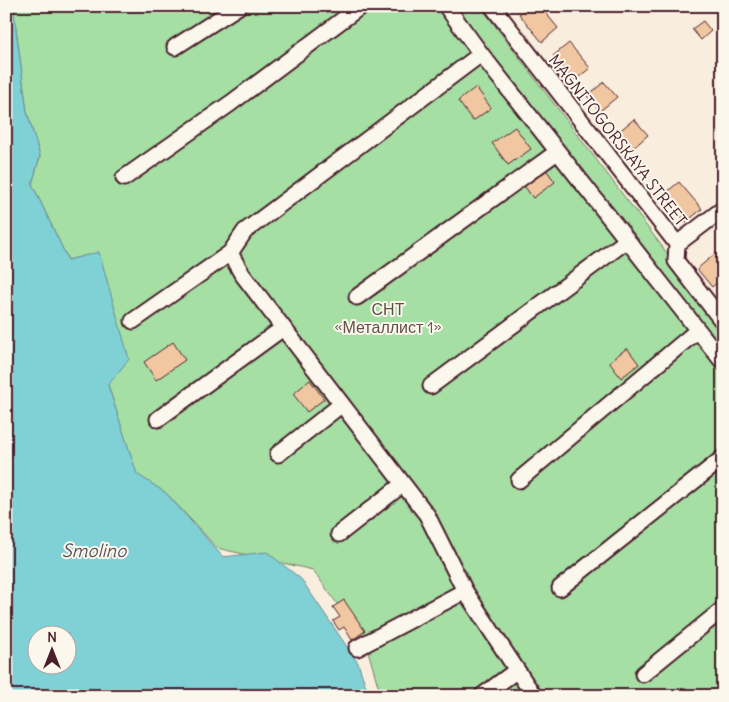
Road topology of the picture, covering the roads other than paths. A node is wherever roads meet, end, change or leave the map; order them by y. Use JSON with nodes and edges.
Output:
{"nodes":[{"id":1,"x":239,"y":6,"type":"edge"},
{"id":2,"x":361,"y":6,"type":"edge"},
{"id":3,"x":446,"y":6,"type":"edge"},
{"id":4,"x":492,"y":6,"type":"edge"},
{"id":5,"x":175,"y":47,"type":"dead end"},
{"id":6,"x":481,"y":54,"type":"junction"},
{"id":7,"x":557,"y":152,"type":"junction"},
{"id":8,"x":124,"y":178,"type":"dead end"},
{"id":9,"x":723,"y":209,"type":"edge"},
{"id":10,"x":626,"y":241,"type":"junction"},
{"id":11,"x":676,"y":244,"type":"junction"},
{"id":12,"x":230,"y":253,"type":"junction"},
{"id":13,"x":358,"y":297,"type":"dead end"},
{"id":14,"x":133,"y":321,"type":"dead end"},
{"id":15,"x":723,"y":322,"type":"edge"},
{"id":16,"x":283,"y":328,"type":"junction"},
{"id":17,"x":698,"y":330,"type":"junction"},
{"id":18,"x":723,"y":362,"type":"edge"},
{"id":19,"x":431,"y":386,"type":"dead end"},
{"id":20,"x":342,"y":404,"type":"junction"},
{"id":21,"x":158,"y":419,"type":"dead end"},
{"id":22,"x":278,"y":454,"type":"dead end"},
{"id":23,"x":723,"y":458,"type":"edge"},
{"id":24,"x":519,"y":480,"type":"dead end"},
{"id":25,"x":403,"y":484,"type":"junction"},
{"id":26,"x":339,"y":534,"type":"dead end"},
{"id":27,"x":560,"y":588,"type":"dead end"},
{"id":28,"x":465,"y":591,"type":"junction"},
{"id":29,"x":723,"y":609,"type":"edge"},
{"id":30,"x":358,"y":648,"type":"dead end"},
{"id":31,"x":517,"y":670,"type":"junction"},
{"id":32,"x":643,"y":674,"type":"dead end"},
{"id":33,"x":482,"y":696,"type":"edge"},
{"id":34,"x":534,"y":696,"type":"edge"}],
"edges":[{"from":1,"to":5,"type":"street"},
{"from":2,"to":8,"type":"street"},
{"from":3,"to":6,"type":"street"},
{"from":4,"to":11,"type":"street","name":"MAGNITOGORSKAYA STREET"},
{"from":6,"to":7,"type":"street"},
{"from":6,"to":12,"type":"street"},
{"from":7,"to":10,"type":"street"},
{"from":7,"to":13,"type":"street"},
{"from":9,"to":11,"type":"street"},
{"from":10,"to":17,"type":"street"},
{"from":10,"to":19,"type":"street"},
{"from":11,"to":15,"type":"street","name":"MAGNITOGORSKAYA STREET"},
{"from":12,"to":14,"type":"street"},
{"from":12,"to":16,"type":"street"},
{"from":16,"to":20,"type":"street"},
{"from":16,"to":21,"type":"street"},
{"from":17,"to":18,"type":"street"},
{"from":17,"to":24,"type":"street"},
{"from":20,"to":22,"type":"street"},
{"from":20,"to":25,"type":"street"},
{"from":23,"to":27,"type":"street"},
{"from":25,"to":26,"type":"street"},
{"from":25,"to":28,"type":"street"},
{"from":28,"to":30,"type":"street"},
{"from":28,"to":31,"type":"street"},
{"from":29,"to":32,"type":"street"},
{"from":31,"to":33,"type":"street"},
{"from":31,"to":34,"type":"street"}]}
